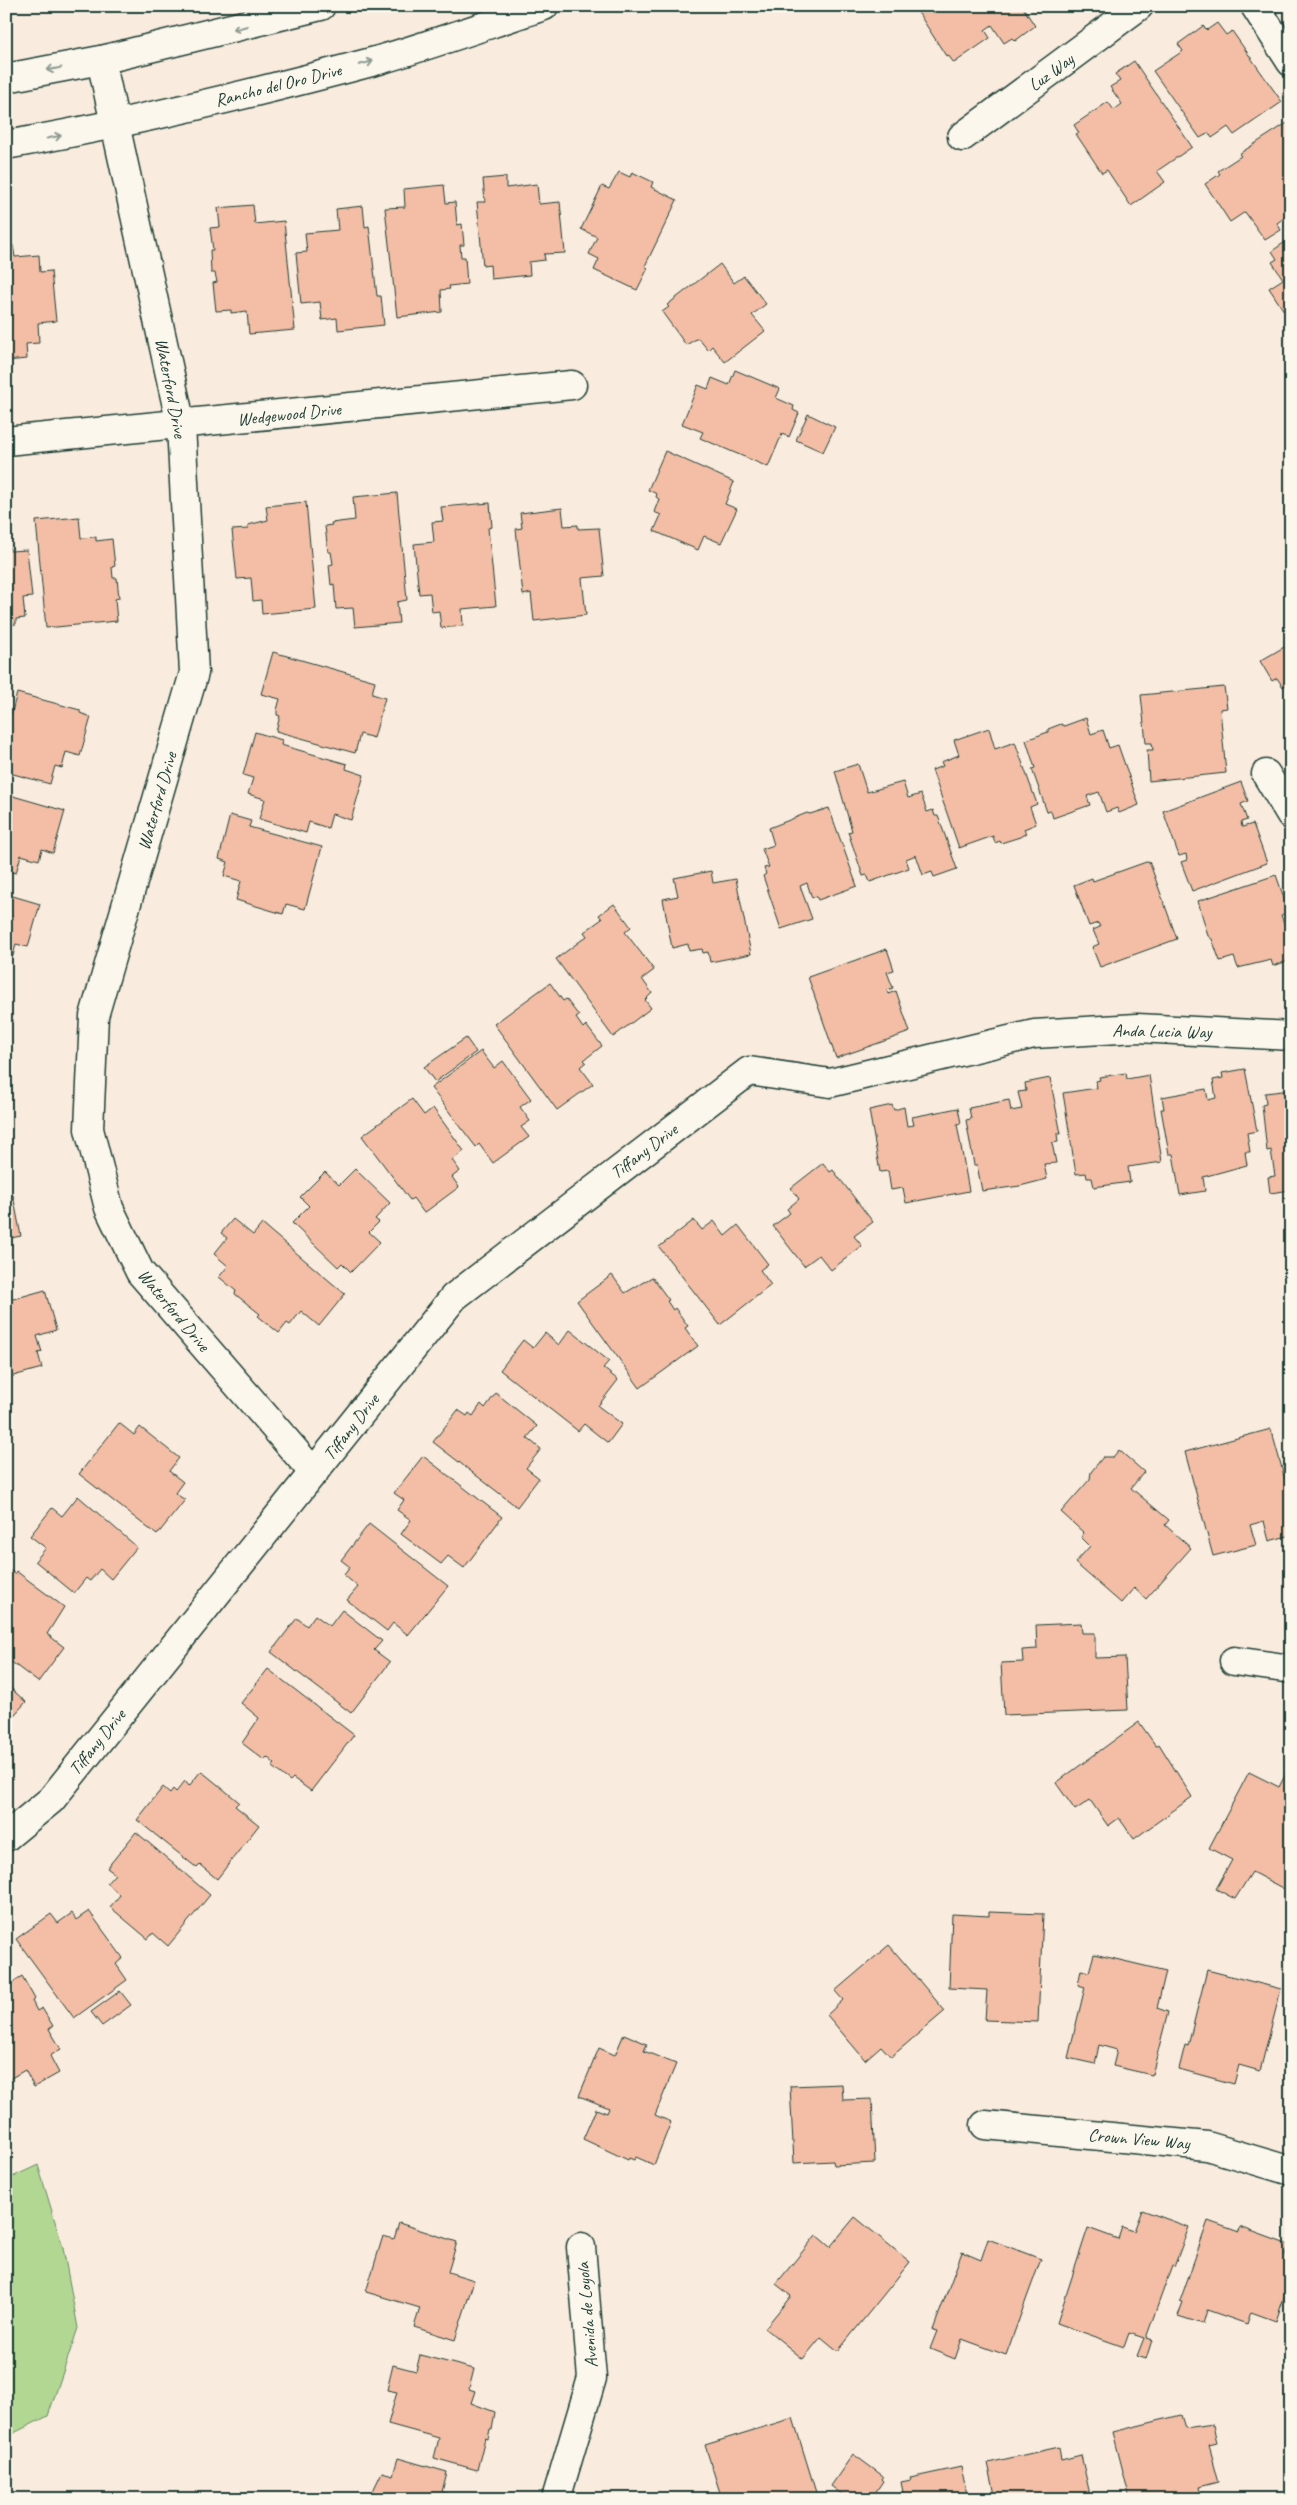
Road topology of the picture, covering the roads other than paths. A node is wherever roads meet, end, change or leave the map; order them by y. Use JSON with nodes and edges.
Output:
{"nodes":[{"id":1,"x":320,"y":6,"type":"edge"},
{"id":2,"x":544,"y":6,"type":"edge"},
{"id":3,"x":1139,"y":6,"type":"edge"},
{"id":4,"x":1255,"y":6,"type":"edge"},
{"id":5,"x":101,"y":60,"type":"junction"},
{"id":6,"x":1291,"y":62,"type":"edge"},
{"id":7,"x":6,"y":78,"type":"edge"},
{"id":8,"x":115,"y":124,"type":"junction"},
{"id":9,"x":962,"y":137,"type":"dead end"},
{"id":10,"x":6,"y":145,"type":"edge"},
{"id":11,"x":572,"y":385,"type":"dead end"},
{"id":12,"x":181,"y":425,"type":"junction"},
{"id":13,"x":6,"y":441,"type":"edge"},
{"id":14,"x":1266,"y":774,"type":"dead end"},
{"id":15,"x":1291,"y":815,"type":"edge"},
{"id":16,"x":1291,"y":1036,"type":"edge"},
{"id":17,"x":749,"y":1071,"type":"joint"},
{"id":18,"x":314,"y":1473,"type":"junction"},
{"id":19,"x":1234,"y":1661,"type":"dead end"},
{"id":20,"x":1291,"y":1669,"type":"edge"},
{"id":21,"x":6,"y":1837,"type":"edge"},
{"id":22,"x":985,"y":2124,"type":"dead end"},
{"id":23,"x":1291,"y":2171,"type":"edge"},
{"id":24,"x":581,"y":2246,"type":"dead end"},
{"id":25,"x":556,"y":2499,"type":"edge"}],
"edges":[{"from":1,"to":5,"type":"street","one_way":true},
{"from":8,"to":2,"type":"street","name":"Rancho del Oro Drive","one_way":true},
{"from":3,"to":9,"type":"street","name":"Luz Way"},
{"from":4,"to":6,"type":"street"},
{"from":5,"to":7,"type":"street","one_way":true},
{"from":5,"to":8,"type":"street","name":"Waterford Drive"},
{"from":10,"to":8,"type":"street","name":"Rancho del Oro Drive","one_way":true},
{"from":8,"to":12,"type":"street","name":"Waterford Drive"},
{"from":11,"to":12,"type":"street","name":"Wedgewood Drive"},
{"from":12,"to":13,"type":"street","name":"Wedgewood Drive"},
{"from":12,"to":18,"type":"street","name":"Waterford Drive"},
{"from":14,"to":15,"type":"street"},
{"from":16,"to":17,"type":"street","name":"Anda Lucia Way"},
{"from":17,"to":18,"type":"street","name":"Tiffany Drive"},
{"from":18,"to":21,"type":"street","name":"Tiffany Drive"},
{"from":19,"to":20,"type":"street"},
{"from":22,"to":23,"type":"street","name":"Crown View Way"},
{"from":24,"to":25,"type":"street","name":"Avenida de Loyola"}]}
